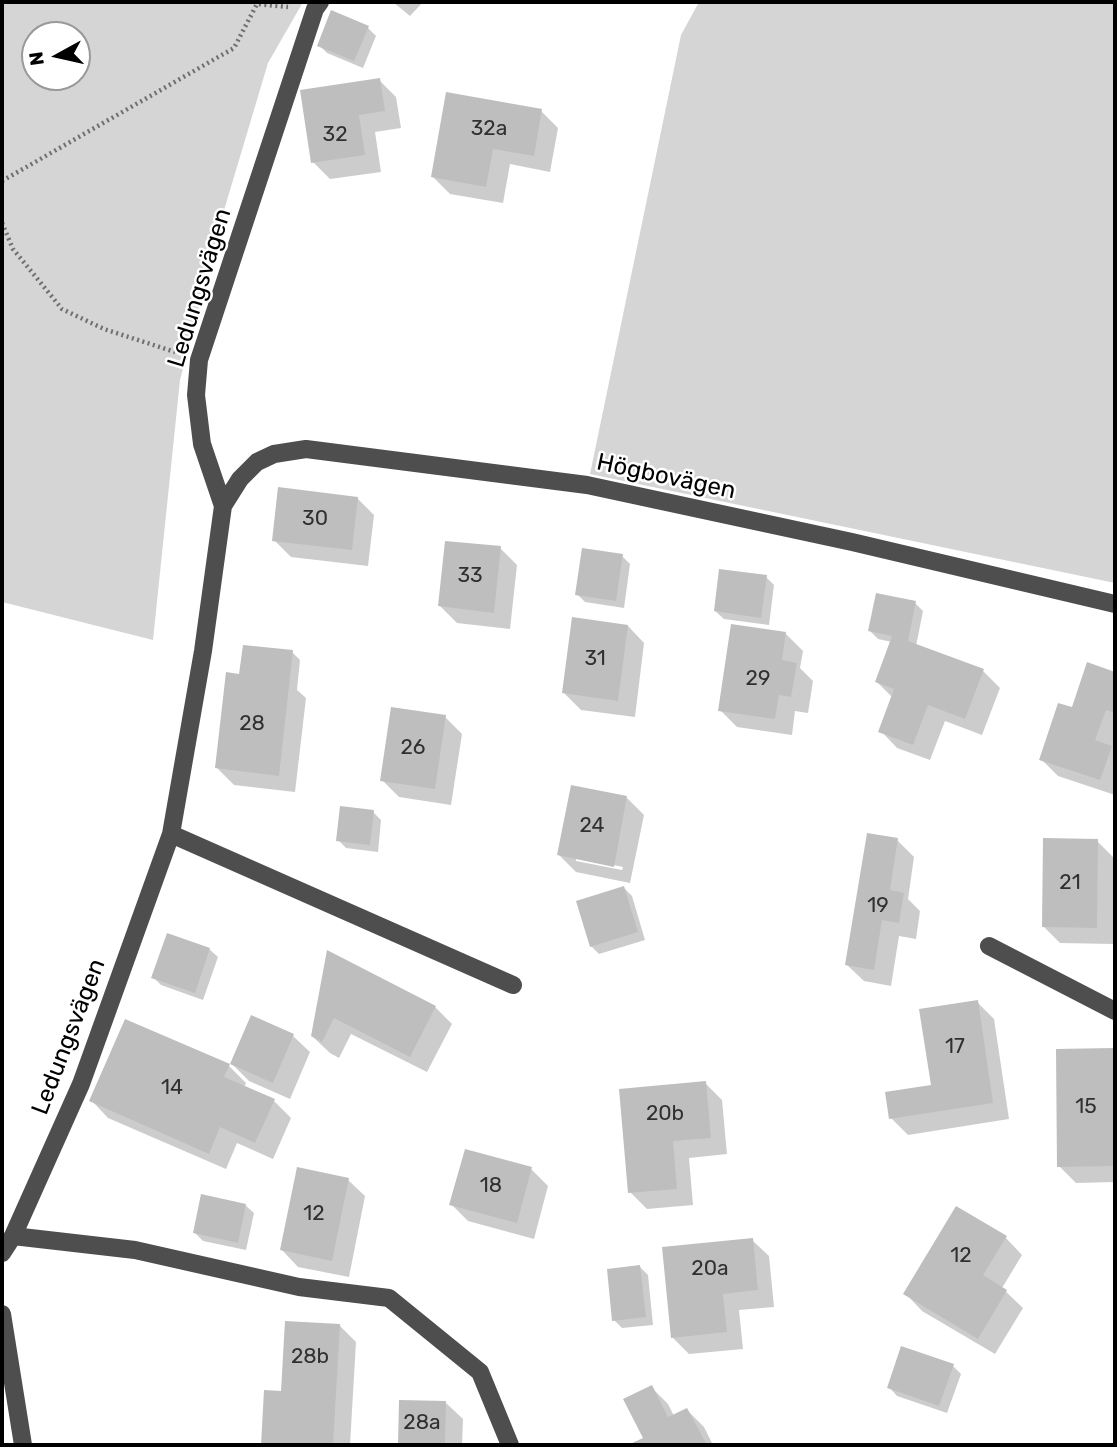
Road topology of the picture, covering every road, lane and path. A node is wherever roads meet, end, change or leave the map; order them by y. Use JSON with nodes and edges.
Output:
{"nodes":[{"id":1,"x":312,"y":4,"type":"edge"},
{"id":2,"x":2,"y":181,"type":"edge"},
{"id":3,"x":2,"y":223,"type":"edge"},
{"id":4,"x":199,"y":360,"type":"junction"},
{"id":5,"x":223,"y":506,"type":"junction"},
{"id":6,"x":1115,"y":604,"type":"edge"},
{"id":7,"x":171,"y":834,"type":"junction"},
{"id":8,"x":989,"y":946,"type":"dead end"},
{"id":9,"x":513,"y":985,"type":"dead end"},
{"id":10,"x":1115,"y":1011,"type":"edge"},
{"id":11,"x":13,"y":1236,"type":"junction"},
{"id":12,"x":2,"y":1254,"type":"edge"},
{"id":13,"x":2,"y":1314,"type":"edge"},
{"id":14,"x":23,"y":1445,"type":"edge"},
{"id":15,"x":510,"y":1445,"type":"edge"}],
"edges":[{"from":1,"to":2,"type":"path"},
{"from":1,"to":4,"type":"street","name":"Ledungsvägen"},
{"from":3,"to":4,"type":"path"},
{"from":4,"to":5,"type":"street","name":"Ledungsvägen"},
{"from":5,"to":6,"type":"street","name":"Högbovägen"},
{"from":5,"to":7,"type":"street","name":"Ledungsvägen"},
{"from":7,"to":9,"type":"street"},
{"from":7,"to":11,"type":"street","name":"Ledungsvägen"},
{"from":8,"to":10,"type":"street"},
{"from":11,"to":12,"type":"street","name":"Ledungsvägen"},
{"from":11,"to":15,"type":"street"},
{"from":13,"to":14,"type":"street"}]}
